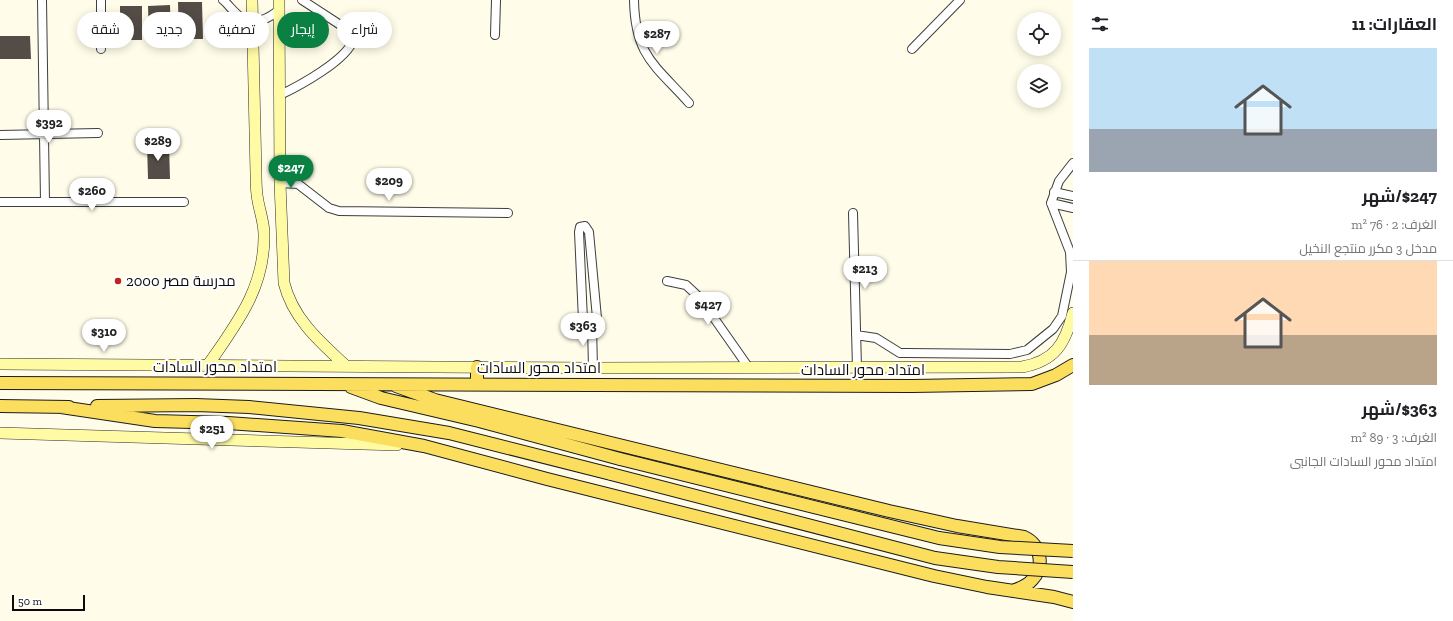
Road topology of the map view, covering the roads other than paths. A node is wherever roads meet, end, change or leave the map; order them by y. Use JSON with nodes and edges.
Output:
{"nodes":[{"id":1,"x":42,"y":0,"type":"edge"},
{"id":2,"x":101,"y":0,"type":"edge"},
{"id":3,"x":223,"y":0,"type":"edge"},
{"id":4,"x":252,"y":0,"type":"edge"},
{"id":5,"x":302,"y":0,"type":"edge"},
{"id":6,"x":496,"y":0,"type":"edge"},
{"id":7,"x":634,"y":0,"type":"edge"},
{"id":8,"x":960,"y":0,"type":"edge"},
{"id":9,"x":280,"y":4,"type":"edge"},
{"id":10,"x":236,"y":12,"type":"edge"},
{"id":11,"x":252,"y":12,"type":"edge"},
{"id":12,"x":269,"y":16,"type":"edge"},
{"id":13,"x":495,"y":35,"type":"dead end"},
{"id":14,"x":253,"y":48,"type":"edge"},
{"id":15,"x":101,"y":49,"type":"dead end"},
{"id":16,"x":912,"y":49,"type":"dead end"},
{"id":17,"x":280,"y":95,"type":"junction"},
{"id":18,"x":689,"y":103,"type":"dead end"},
{"id":19,"x":98,"y":133,"type":"dead end"},
{"id":20,"x":44,"y":134,"type":"junction"},
{"id":21,"x":0,"y":135,"type":"edge"},
{"id":22,"x":1073,"y":163,"type":"edge"},
{"id":23,"x":280,"y":183,"type":"junction"},
{"id":24,"x":1054,"y":192,"type":"junction"},
{"id":25,"x":1073,"y":196,"type":"edge"},
{"id":26,"x":0,"y":202,"type":"edge"},
{"id":27,"x":45,"y":202,"type":"junction"},
{"id":28,"x":184,"y":202,"type":"dead end"},
{"id":29,"x":1051,"y":203,"type":"junction"},
{"id":30,"x":1073,"y":208,"type":"edge"},
{"id":31,"x":508,"y":213,"type":"dead end"},
{"id":32,"x":853,"y":213,"type":"dead end"},
{"id":33,"x":264,"y":246,"type":"junction"},
{"id":34,"x":281,"y":246,"type":"junction"},
{"id":35,"x":667,"y":281,"type":"dead end"},
{"id":36,"x":1073,"y":313,"type":"edge"},
{"id":37,"x":592,"y":326,"type":"junction"},
{"id":38,"x":856,"y":335,"type":"junction"},
{"id":39,"x":0,"y":364,"type":"edge"},
{"id":40,"x":208,"y":365,"type":"junction"},
{"id":41,"x":1073,"y":365,"type":"edge"},
{"id":42,"x":346,"y":366,"type":"junction"},
{"id":43,"x":477,"y":367,"type":"junction"},
{"id":44,"x":593,"y":368,"type":"junction"},
{"id":45,"x":749,"y":368,"type":"junction"},
{"id":46,"x":857,"y":368,"type":"junction"},
{"id":47,"x":0,"y":382,"type":"edge"},
{"id":48,"x":343,"y":384,"type":"junction"},
{"id":49,"x":391,"y":384,"type":"junction"},
{"id":50,"x":477,"y":384,"type":"junction"},
{"id":51,"x":0,"y":406,"type":"edge"},
{"id":52,"x":61,"y":407,"type":"junction"},
{"id":53,"x":0,"y":433,"type":"edge"},
{"id":54,"x":424,"y":446,"type":"junction"},
{"id":55,"x":1073,"y":551,"type":"edge"},
{"id":56,"x":1073,"y":572,"type":"edge"},
{"id":57,"x":1013,"y":591,"type":"junction"},
{"id":58,"x":1073,"y":602,"type":"edge"}],
"edges":[{"from":1,"to":20,"type":"street"},
{"from":2,"to":15,"type":"street"},
{"from":3,"to":10,"type":"street"},
{"from":4,"to":11,"type":"street"},
{"from":5,"to":17,"type":"street"},
{"from":6,"to":13,"type":"street"},
{"from":7,"to":18,"type":"street"},
{"from":8,"to":16,"type":"street"},
{"from":9,"to":12,"type":"street"},
{"from":9,"to":17,"type":"street"},
{"from":14,"to":33,"type":"street"},
{"from":17,"to":23,"type":"street"},
{"from":19,"to":20,"type":"street"},
{"from":20,"to":21,"type":"street"},
{"from":20,"to":27,"type":"street"},
{"from":22,"to":24,"type":"street"},
{"from":23,"to":31,"type":"street"},
{"from":23,"to":34,"type":"street"},
{"from":24,"to":25,"type":"street"},
{"from":24,"to":29,"type":"street"},
{"from":26,"to":27,"type":"street"},
{"from":27,"to":28,"type":"street"},
{"from":29,"to":30,"type":"street"},
{"from":29,"to":38,"type":"street"},
{"from":32,"to":38,"type":"street"},
{"from":33,"to":34,"type":"street"},
{"from":33,"to":40,"type":"street"},
{"from":34,"to":42,"type":"street"},
{"from":35,"to":45,"type":"street"},
{"from":36,"to":46,"type":"street"},
{"from":37,"to":37,"type":"street"},
{"from":37,"to":44,"type":"street"},
{"from":38,"to":46,"type":"street"},
{"from":39,"to":40,"type":"street"},
{"from":40,"to":42,"type":"street"},
{"from":41,"to":50,"type":"main road","name":"امتداد محور السادات"},
{"from":42,"to":43,"type":"street"},
{"from":43,"to":44,"type":"street"},
{"from":43,"to":50,"type":"main road"},
{"from":44,"to":45,"type":"street"},
{"from":45,"to":46,"type":"street"},
{"from":47,"to":48,"type":"main road","name":"امتداد محور السادات"},
{"from":48,"to":49,"type":"main road","name":"امتداد محور السادات"},
{"from":48,"to":55,"type":"main road","bridge":true},
{"from":49,"to":50,"type":"main road","name":"امتداد محور السادات"},
{"from":49,"to":57,"type":"main road"},
{"from":51,"to":52,"type":"main road"},
{"from":52,"to":54,"type":"main road"},
{"from":52,"to":56,"type":"main road","bridge":true},
{"from":53,"to":54,"type":"street"},
{"from":54,"to":57,"type":"main road"},
{"from":57,"to":58,"type":"main road"}]}
